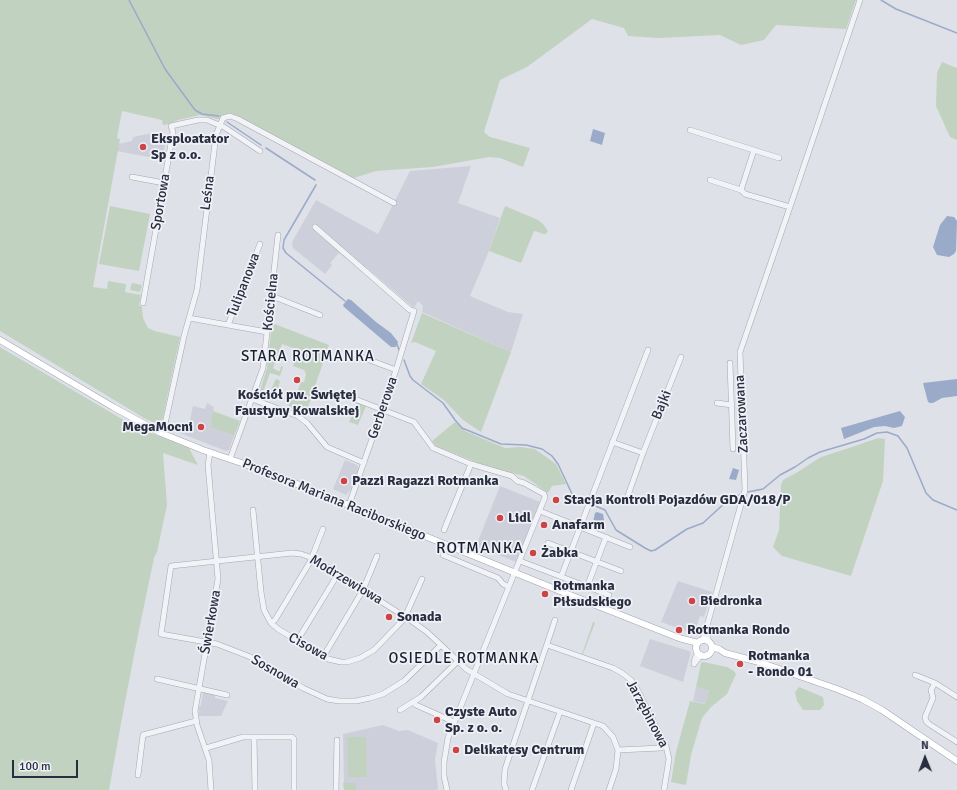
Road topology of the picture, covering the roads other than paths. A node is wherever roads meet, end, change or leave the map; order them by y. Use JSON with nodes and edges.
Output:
{"nodes":[{"id":1,"x":860,"y":0,"type":"edge"},
{"id":2,"x":219,"y":125,"type":"junction"},
{"id":3,"x":690,"y":130,"type":"dead end"},
{"id":4,"x":754,"y":150,"type":"junction"},
{"id":5,"x":260,"y":151,"type":"dead end"},
{"id":6,"x":779,"y":158,"type":"dead end"},
{"id":7,"x":132,"y":177,"type":"dead end"},
{"id":8,"x":710,"y":180,"type":"dead end"},
{"id":9,"x":164,"y":183,"type":"junction"},
{"id":10,"x":741,"y":190,"type":"junction"},
{"id":11,"x":394,"y":203,"type":"dead end"},
{"id":12,"x":790,"y":207,"type":"junction"},
{"id":13,"x":315,"y":227,"type":"dead end"},
{"id":14,"x":278,"y":235,"type":"dead end"},
{"id":15,"x":260,"y":244,"type":"dead end"},
{"id":16,"x":271,"y":297,"type":"junction"},
{"id":17,"x":143,"y":303,"type":"dead end"},
{"id":18,"x":320,"y":315,"type":"dead end"},
{"id":19,"x":188,"y":318,"type":"junction"},
{"id":20,"x":228,"y":326,"type":"junction"},
{"id":21,"x":267,"y":332,"type":"junction"},
{"id":22,"x":0,"y":340,"type":"edge"},
{"id":23,"x":648,"y":350,"type":"dead end"},
{"id":24,"x":351,"y":353,"type":"dead end"},
{"id":25,"x":682,"y":357,"type":"dead end"},
{"id":26,"x":730,"y":363,"type":"dead end"},
{"id":27,"x":396,"y":370,"type":"junction"},
{"id":28,"x":340,"y":395,"type":"dead end"},
{"id":29,"x":252,"y":399,"type":"junction"},
{"id":30,"x":717,"y":403,"type":"dead end"},
{"id":31,"x":732,"y":405,"type":"junction"},
{"id":32,"x":383,"y":410,"type":"junction"},
{"id":33,"x":161,"y":433,"type":"junction"},
{"id":34,"x":612,"y":442,"type":"junction"},
{"id":35,"x":733,"y":449,"type":"dead end"},
{"id":36,"x":210,"y":452,"type":"junction"},
{"id":37,"x":643,"y":453,"type":"junction"},
{"id":38,"x":230,"y":459,"type":"junction"},
{"id":39,"x":364,"y":464,"type":"junction"},
{"id":40,"x":471,"y":464,"type":"junction"},
{"id":41,"x":626,"y":501,"type":"dead end"},
{"id":42,"x":349,"y":505,"type":"junction"},
{"id":43,"x":253,"y":510,"type":"dead end"},
{"id":44,"x":540,"y":511,"type":"junction"},
{"id":45,"x":580,"y":527,"type":"junction"},
{"id":46,"x":323,"y":529,"type":"dead end"},
{"id":47,"x":444,"y":530,"type":"dead end"},
{"id":48,"x":606,"y":537,"type":"junction"},
{"id":49,"x":548,"y":543,"type":"dead end"},
{"id":50,"x":630,"y":547,"type":"dead end"},
{"id":51,"x":570,"y":552,"type":"junction"},
{"id":52,"x":443,"y":555,"type":"dead end"},
{"id":53,"x":377,"y":556,"type":"dead end"},
{"id":54,"x":258,"y":557,"type":"junction"},
{"id":55,"x":312,"y":558,"type":"junction"},
{"id":56,"x":217,"y":560,"type":"junction"},
{"id":57,"x":520,"y":560,"type":"junction"},
{"id":58,"x":597,"y":562,"type":"junction"},
{"id":59,"x":171,"y":566,"type":"joint"},
{"id":60,"x":621,"y":571,"type":"dead end"},
{"id":61,"x":516,"y":572,"type":"junction"},
{"id":62,"x":338,"y":574,"type":"junction"},
{"id":63,"x":561,"y":577,"type":"junction"},
{"id":64,"x":422,"y":579,"type":"dead end"},
{"id":65,"x":509,"y":587,"type":"junction"},
{"id":66,"x":587,"y":587,"type":"junction"},
{"id":67,"x":363,"y":590,"type":"junction"},
{"id":68,"x":609,"y":596,"type":"dead end"},
{"id":69,"x":405,"y":616,"type":"junction"},
{"id":70,"x":555,"y":620,"type":"dead end"},
{"id":71,"x":271,"y":623,"type":"junction"},
{"id":72,"x":297,"y":641,"type":"junction"},
{"id":73,"x":208,"y":642,"type":"junction"},
{"id":74,"x":440,"y":645,"type":"junction"},
{"id":75,"x":547,"y":645,"type":"junction"},
{"id":76,"x":701,"y":646,"type":"junction"},
{"id":77,"x":711,"y":649,"type":"junction"},
{"id":78,"x":323,"y":657,"type":"junction"},
{"id":79,"x":458,"y":661,"type":"junction"},
{"id":80,"x":473,"y":673,"type":"junction"},
{"id":81,"x":915,"y":675,"type":"dead end"},
{"id":82,"x":156,"y":679,"type":"dead end"},
{"id":83,"x":935,"y":683,"type":"junction"},
{"id":84,"x":199,"y":688,"type":"junction"},
{"id":85,"x":227,"y":695,"type":"dead end"},
{"id":86,"x":957,"y":697,"type":"edge"},
{"id":87,"x":528,"y":701,"type":"junction"},
{"id":88,"x":414,"y":702,"type":"junction"},
{"id":89,"x":400,"y":710,"type":"dead end"},
{"id":90,"x":560,"y":712,"type":"junction"},
{"id":91,"x":196,"y":721,"type":"junction"},
{"id":92,"x":454,"y":722,"type":"junction"},
{"id":93,"x":594,"y":723,"type":"junction"},
{"id":94,"x":254,"y":737,"type":"junction"},
{"id":95,"x":337,"y":740,"type":"dead end"},
{"id":96,"x":957,"y":742,"type":"edge"},
{"id":97,"x":666,"y":746,"type":"junction"},
{"id":98,"x":206,"y":748,"type":"junction"},
{"id":99,"x":618,"y":750,"type":"junction"},
{"id":100,"x":957,"y":761,"type":"edge"},
{"id":101,"x":138,"y":775,"type":"dead end"},
{"id":102,"x":211,"y":790,"type":"edge"},
{"id":103,"x":255,"y":790,"type":"edge"},
{"id":104,"x":294,"y":790,"type":"edge"},
{"id":105,"x":336,"y":790,"type":"edge"},
{"id":106,"x":447,"y":790,"type":"edge"},
{"id":107,"x":506,"y":790,"type":"edge"},
{"id":108,"x":532,"y":790,"type":"edge"},
{"id":109,"x":571,"y":790,"type":"edge"},
{"id":110,"x":610,"y":790,"type":"edge"},
{"id":111,"x":664,"y":790,"type":"edge"}],
"edges":[{"from":1,"to":12,"type":"street","name":"Zaczarowana"},
{"from":2,"to":5,"type":"street"},
{"from":2,"to":9,"type":"street","name":"Sportowa"},
{"from":2,"to":11,"type":"street"},
{"from":2,"to":19,"type":"street","name":"Leśna"},
{"from":3,"to":4,"type":"street"},
{"from":4,"to":6,"type":"street"},
{"from":4,"to":10,"type":"street"},
{"from":7,"to":9,"type":"street"},
{"from":8,"to":10,"type":"street"},
{"from":9,"to":17,"type":"street","name":"Sportowa"},
{"from":10,"to":12,"type":"street"},
{"from":12,"to":76,"type":"street","name":"Zaczarowana"},
{"from":13,"to":27,"type":"street","name":"Gerberowa"},
{"from":14,"to":16,"type":"street","name":"Kościelna"},
{"from":15,"to":20,"type":"street","name":"Tulipanowa"},
{"from":16,"to":18,"type":"street"},
{"from":16,"to":21,"type":"street","name":"Kościelna"},
{"from":19,"to":20,"type":"street","name":"Tulipanowa"},
{"from":19,"to":33,"type":"street","name":"Leśna"},
{"from":20,"to":21,"type":"street","name":"Tulipanowa"},
{"from":21,"to":29,"type":"street","name":"Kościelna"},
{"from":22,"to":33,"type":"main road","name":"Profesora Mariana Raciborskiego"},
{"from":23,"to":34,"type":"street"},
{"from":24,"to":27,"type":"street"},
{"from":25,"to":37,"type":"street","name":"Bajki"},
{"from":26,"to":31,"type":"street"},
{"from":27,"to":32,"type":"street","name":"Gerberowa"},
{"from":28,"to":32,"type":"street"},
{"from":29,"to":38,"type":"street","name":"Kościelna"},
{"from":29,"to":39,"type":"street"},
{"from":30,"to":31,"type":"street"},
{"from":31,"to":35,"type":"street"},
{"from":32,"to":39,"type":"street","name":"Gerberowa"},
{"from":32,"to":40,"type":"street"},
{"from":33,"to":36,"type":"main road","name":"Profesora Mariana Raciborskiego"},
{"from":34,"to":37,"type":"street"},
{"from":34,"to":45,"type":"street"},
{"from":36,"to":38,"type":"main road","name":"Profesora Mariana Raciborskiego"},
{"from":36,"to":56,"type":"street","name":"Świerkowa"},
{"from":37,"to":41,"type":"street","name":"Bajki"},
{"from":38,"to":42,"type":"main road","name":"Profesora Mariana Raciborskiego"},
{"from":39,"to":42,"type":"street","name":"Gerberowa"},
{"from":40,"to":44,"type":"street"},
{"from":40,"to":47,"type":"street"},
{"from":42,"to":61,"type":"main road","name":"Profesora Mariana Raciborskiego"},
{"from":43,"to":54,"type":"street","name":"Cisowa"},
{"from":44,"to":45,"type":"street"},
{"from":44,"to":57,"type":"street"},
{"from":45,"to":48,"type":"street"},
{"from":45,"to":51,"type":"street"},
{"from":46,"to":55,"type":"street"},
{"from":48,"to":50,"type":"street"},
{"from":48,"to":58,"type":"street"},
{"from":49,"to":51,"type":"street"},
{"from":51,"to":58,"type":"street"},
{"from":51,"to":63,"type":"street"},
{"from":52,"to":65,"type":"street"},
{"from":53,"to":67,"type":"street"},
{"from":54,"to":55,"type":"street","name":"Modrzewiowa"},
{"from":54,"to":56,"type":"street","name":"Modrzewiowa"},
{"from":54,"to":71,"type":"street","name":"Cisowa"},
{"from":55,"to":62,"type":"street","name":"Modrzewiowa"},
{"from":55,"to":71,"type":"street"},
{"from":56,"to":59,"type":"street","name":"Modrzewiowa"},
{"from":56,"to":73,"type":"street","name":"Świerkowa"},
{"from":57,"to":61,"type":"street"},
{"from":57,"to":63,"type":"street"},
{"from":58,"to":60,"type":"street"},
{"from":58,"to":66,"type":"street"},
{"from":59,"to":73,"type":"street","name":"Sosnowa"},
{"from":61,"to":65,"type":"street"},
{"from":61,"to":76,"type":"main road","name":"Profesora Mariana Raciborskiego"},
{"from":62,"to":67,"type":"street","name":"Modrzewiowa"},
{"from":62,"to":72,"type":"street"},
{"from":63,"to":66,"type":"street"},
{"from":64,"to":69,"type":"street","name":"Cisowa"},
{"from":65,"to":80,"type":"street"},
{"from":66,"to":68,"type":"street"},
{"from":67,"to":69,"type":"street","name":"Modrzewiowa"},
{"from":67,"to":78,"type":"street"},
{"from":69,"to":74,"type":"street","name":"Modrzewiowa"},
{"from":69,"to":78,"type":"street","name":"Cisowa"},
{"from":70,"to":75,"type":"street"},
{"from":71,"to":72,"type":"street","name":"Cisowa"},
{"from":72,"to":78,"type":"street","name":"Cisowa"},
{"from":73,"to":74,"type":"street","name":"Sosnowa"},
{"from":73,"to":84,"type":"street","name":"Świerkowa"},
{"from":74,"to":79,"type":"street","name":"Modrzewiowa"},
{"from":75,"to":87,"type":"street"},
{"from":75,"to":97,"type":"street","name":"Jarzębinowa"},
{"from":76,"to":77,"type":"main road"},
{"from":76,"to":77,"type":"main road"},
{"from":77,"to":100,"type":"main road"},
{"from":79,"to":80,"type":"street","name":"Modrzewiowa"},
{"from":79,"to":88,"type":"street"},
{"from":80,"to":87,"type":"street","name":"Modrzewiowa"},
{"from":80,"to":92,"type":"street"},
{"from":81,"to":83,"type":"street"},
{"from":82,"to":84,"type":"street"},
{"from":83,"to":86,"type":"street"},
{"from":83,"to":96,"type":"street"},
{"from":84,"to":85,"type":"street"},
{"from":84,"to":91,"type":"street","name":"Świerkowa"},
{"from":87,"to":90,"type":"street","name":"Modrzewiowa"},
{"from":87,"to":107,"type":"street"},
{"from":88,"to":89,"type":"street"},
{"from":88,"to":92,"type":"street"},
{"from":90,"to":93,"type":"street","name":"Modrzewiowa"},
{"from":90,"to":108,"type":"street"},
{"from":91,"to":98,"type":"street","name":"Świerkowa"},
{"from":91,"to":101,"type":"street"},
{"from":92,"to":106,"type":"street"},
{"from":93,"to":99,"type":"street","name":"Modrzewiowa"},
{"from":93,"to":109,"type":"street"},
{"from":94,"to":98,"type":"street"},
{"from":94,"to":103,"type":"street"},
{"from":94,"to":104,"type":"street"},
{"from":95,"to":105,"type":"street"},
{"from":97,"to":99,"type":"street"},
{"from":97,"to":111,"type":"street","name":"Jarzębinowa"},
{"from":98,"to":102,"type":"street","name":"Świerkowa"},
{"from":99,"to":110,"type":"street"}]}
